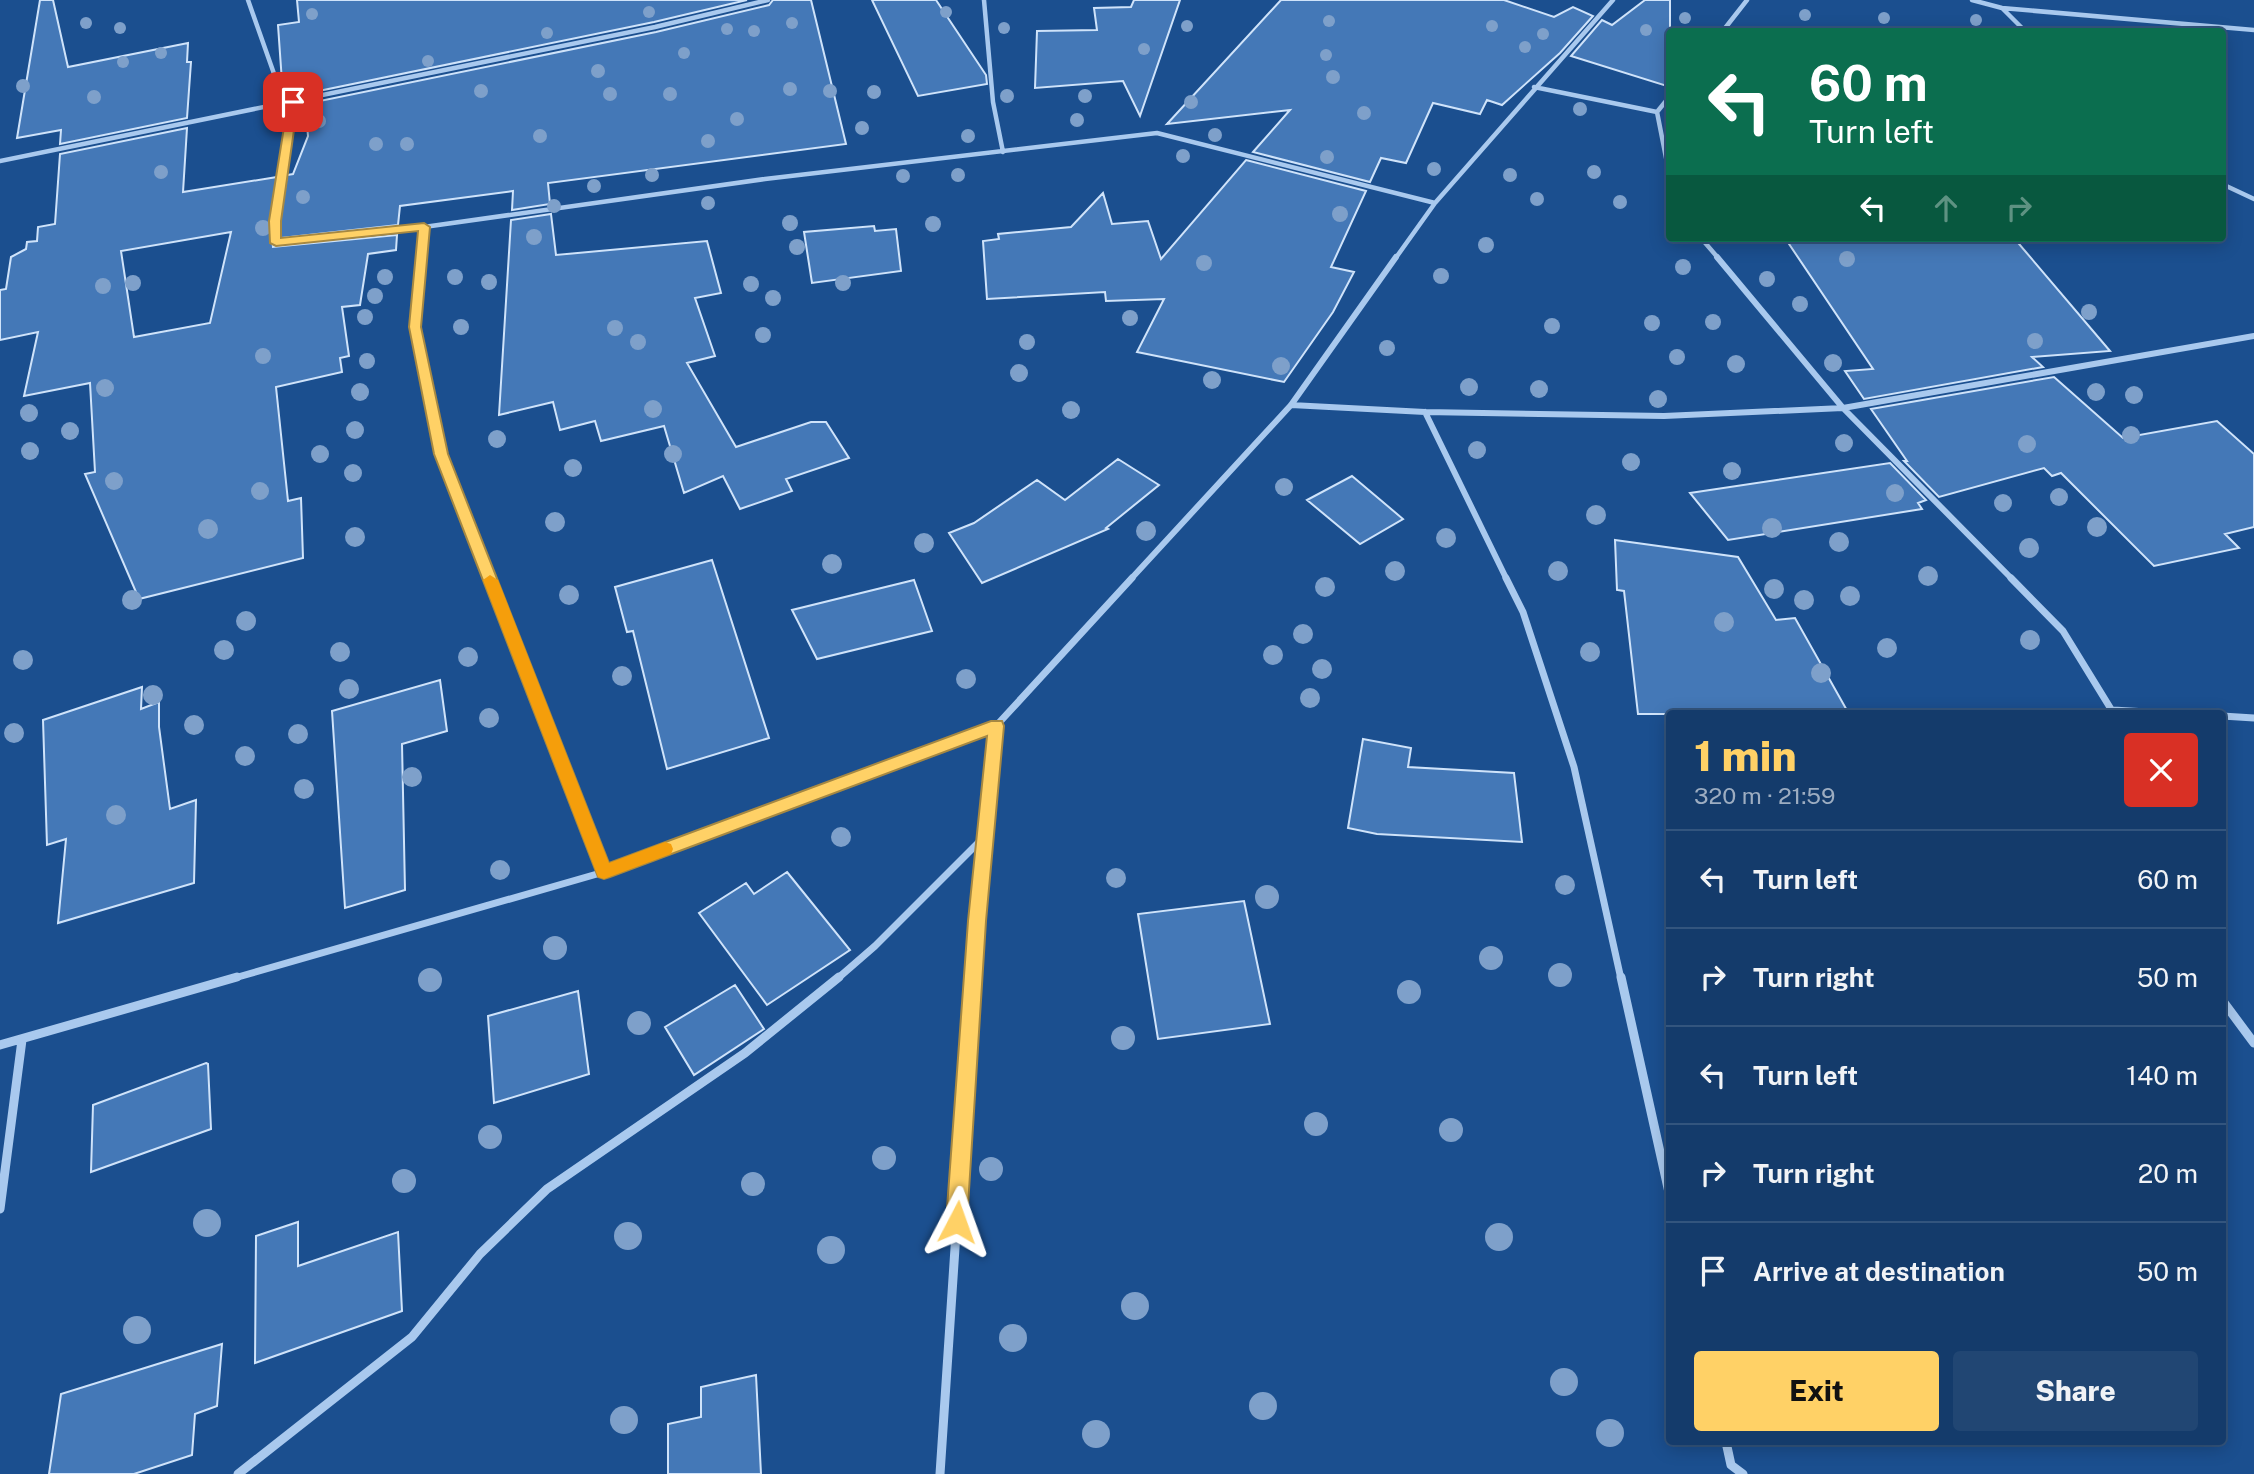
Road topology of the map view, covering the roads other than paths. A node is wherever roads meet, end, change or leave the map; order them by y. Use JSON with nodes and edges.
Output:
{"nodes":[{"id":1,"x":248,"y":0,"type":"edge"},
{"id":2,"x":768,"y":0,"type":"edge"},
{"id":3,"x":984,"y":0,"type":"edge"},
{"id":4,"x":1613,"y":0,"type":"edge"},
{"id":5,"x":1747,"y":0,"type":"edge"},
{"id":6,"x":1972,"y":0,"type":"edge"},
{"id":7,"x":2002,"y":8,"type":"junction"},
{"id":8,"x":1725,"y":28,"type":"edge"},
{"id":9,"x":2022,"y":28,"type":"edge"},
{"id":10,"x":2254,"y":30,"type":"edge"},
{"id":11,"x":1534,"y":87,"type":"junction"},
{"id":12,"x":1666,"y":101,"type":"edge"},
{"id":13,"x":293,"y":102,"type":"junction"},
{"id":14,"x":1657,"y":112,"type":"junction"},
{"id":15,"x":1003,"y":152,"type":"junction"},
{"id":16,"x":1666,"y":157,"type":"edge"},
{"id":17,"x":0,"y":161,"type":"edge"},
{"id":18,"x":2226,"y":186,"type":"edge"},
{"id":19,"x":2254,"y":199,"type":"edge"},
{"id":20,"x":1435,"y":203,"type":"junction"},
{"id":21,"x":424,"y":227,"type":"junction"},
{"id":22,"x":1704,"y":242,"type":"edge"},
{"id":23,"x":2254,"y":336,"type":"edge"},
{"id":24,"x":1291,"y":405,"type":"junction"},
{"id":25,"x":1843,"y":408,"type":"junction"},
{"id":26,"x":1425,"y":412,"type":"junction"},
{"id":27,"x":2112,"y":710,"type":"edge"},
{"id":28,"x":2226,"y":716,"type":"edge"},
{"id":29,"x":2254,"y":718,"type":"edge"},
{"id":30,"x":996,"y":726,"type":"junction"},
{"id":31,"x":985,"y":836,"type":"junction"},
{"id":32,"x":604,"y":872,"type":"junction"},
{"id":33,"x":2226,"y":1005,"type":"edge"},
{"id":34,"x":22,"y":1040,"type":"junction"},
{"id":35,"x":2254,"y":1043,"type":"edge"},
{"id":36,"x":0,"y":1045,"type":"edge"},
{"id":37,"x":1666,"y":1179,"type":"edge"},
{"id":38,"x":0,"y":1209,"type":"edge"},
{"id":39,"x":1727,"y":1445,"type":"edge"},
{"id":40,"x":238,"y":1474,"type":"edge"},
{"id":41,"x":940,"y":1474,"type":"edge"},
{"id":42,"x":1743,"y":1474,"type":"edge"}],
"edges":[{"from":1,"to":13,"type":"street"},
{"from":2,"to":13,"type":"street"},
{"from":3,"to":15,"type":"street"},
{"from":4,"to":11,"type":"street"},
{"from":5,"to":8,"type":"street"},
{"from":6,"to":7,"type":"street"},
{"from":7,"to":9,"type":"street"},
{"from":7,"to":10,"type":"street"},
{"from":11,"to":14,"type":"street"},
{"from":11,"to":20,"type":"street"},
{"from":12,"to":14,"type":"street"},
{"from":13,"to":17,"type":"street"},
{"from":13,"to":21,"type":"street"},
{"from":14,"to":16,"type":"street"},
{"from":15,"to":20,"type":"street"},
{"from":15,"to":21,"type":"street"},
{"from":18,"to":19,"type":"street"},
{"from":20,"to":24,"type":"street"},
{"from":21,"to":32,"type":"street"},
{"from":22,"to":25,"type":"street"},
{"from":23,"to":25,"type":"street"},
{"from":24,"to":26,"type":"street"},
{"from":24,"to":30,"type":"street"},
{"from":25,"to":26,"type":"street"},
{"from":25,"to":27,"type":"street"},
{"from":26,"to":37,"type":"street"},
{"from":28,"to":29,"type":"street"},
{"from":30,"to":31,"type":"street"},
{"from":30,"to":32,"type":"street"},
{"from":31,"to":40,"type":"street"},
{"from":31,"to":41,"type":"street"},
{"from":32,"to":34,"type":"street"},
{"from":33,"to":35,"type":"street"},
{"from":34,"to":36,"type":"street"},
{"from":34,"to":38,"type":"street"},
{"from":39,"to":42,"type":"street"}]}
